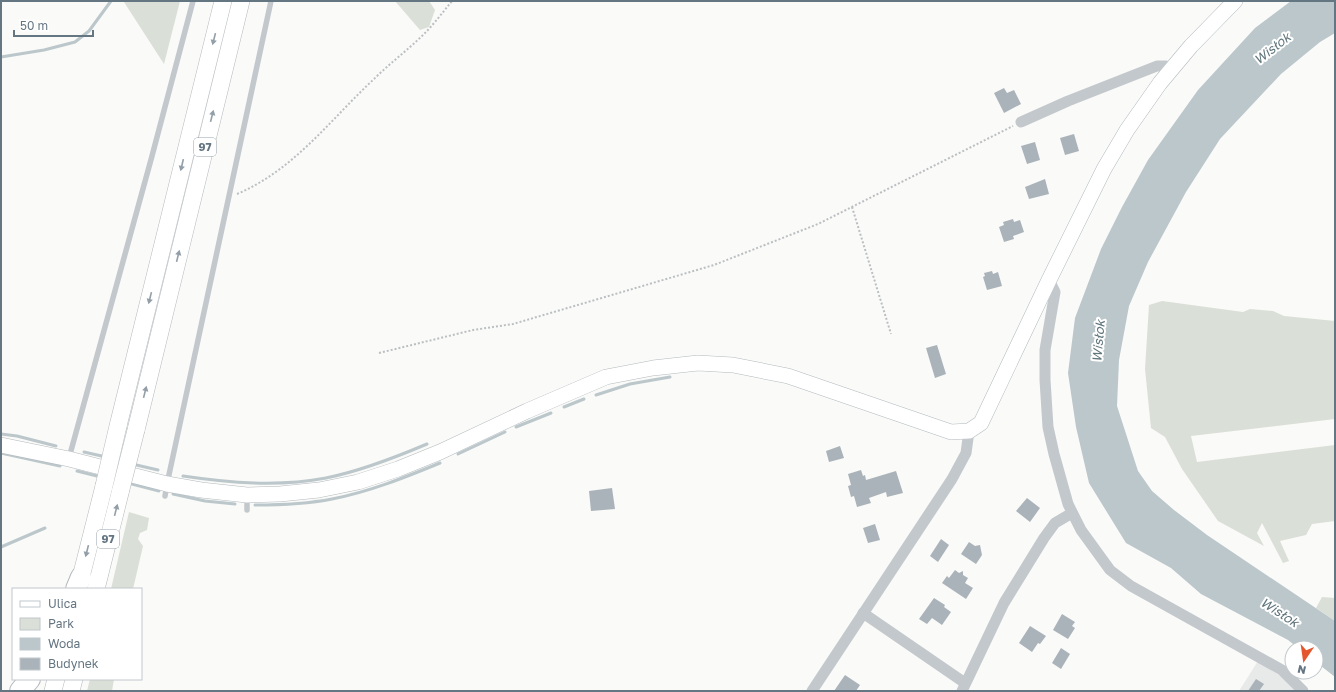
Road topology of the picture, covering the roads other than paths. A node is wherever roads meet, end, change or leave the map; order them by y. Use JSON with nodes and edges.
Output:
{"nodes":[{"id":1,"x":193,"y":1,"type":"edge"},
{"id":2,"x":223,"y":1,"type":"edge"},
{"id":3,"x":241,"y":1,"type":"edge"},
{"id":4,"x":271,"y":1,"type":"edge"},
{"id":5,"x":1235,"y":1,"type":"edge"},
{"id":6,"x":1172,"y":69,"type":"junction"},
{"id":7,"x":1021,"y":122,"type":"road end"},
{"id":8,"x":1048,"y":280,"type":"junction"},
{"id":9,"x":969,"y":431,"type":"junction"},
{"id":10,"x":1,"y":445,"type":"edge"},
{"id":11,"x":69,"y":459,"type":"junction"},
{"id":12,"x":166,"y":490,"type":"junction"},
{"id":13,"x":1072,"y":513,"type":"junction"},
{"id":14,"x":83,"y":586,"type":"edge"},
{"id":15,"x":863,"y":613,"type":"junction"},
{"id":16,"x":29,"y":680,"type":"edge"},
{"id":17,"x":56,"y":680,"type":"edge"},
{"id":18,"x":74,"y":680,"type":"edge"},
{"id":19,"x":964,"y":687,"type":"edge"},
{"id":20,"x":20,"y":691,"type":"edge"},
{"id":21,"x":53,"y":691,"type":"edge"},
{"id":22,"x":71,"y":691,"type":"edge"},
{"id":23,"x":812,"y":691,"type":"edge"},
{"id":24,"x":1303,"y":691,"type":"edge"}],
"edges":[{"from":1,"to":11,"type":"lane"},
{"from":2,"to":14,"type":"main road","number":"97","one_way":true,"bridge":true},
{"from":14,"to":3,"type":"main road","number":"97","one_way":true,"bridge":true},
{"from":4,"to":12,"type":"lane"},
{"from":5,"to":6,"type":"street"},
{"from":6,"to":7,"type":"street"},
{"from":6,"to":8,"type":"street"},
{"from":8,"to":9,"type":"street"},
{"from":8,"to":13,"type":"street"},
{"from":9,"to":12,"type":"street"},
{"from":9,"to":15,"type":"street"},
{"from":10,"to":11,"type":"street"},
{"from":11,"to":12,"type":"street"},
{"from":13,"to":19,"type":"street"},
{"from":13,"to":24,"type":"street"},
{"from":15,"to":19,"type":"street"},
{"from":15,"to":23,"type":"street"},
{"from":16,"to":20,"type":"highway"},
{"from":17,"to":21,"type":"main road"},
{"from":18,"to":22,"type":"main road"}]}
